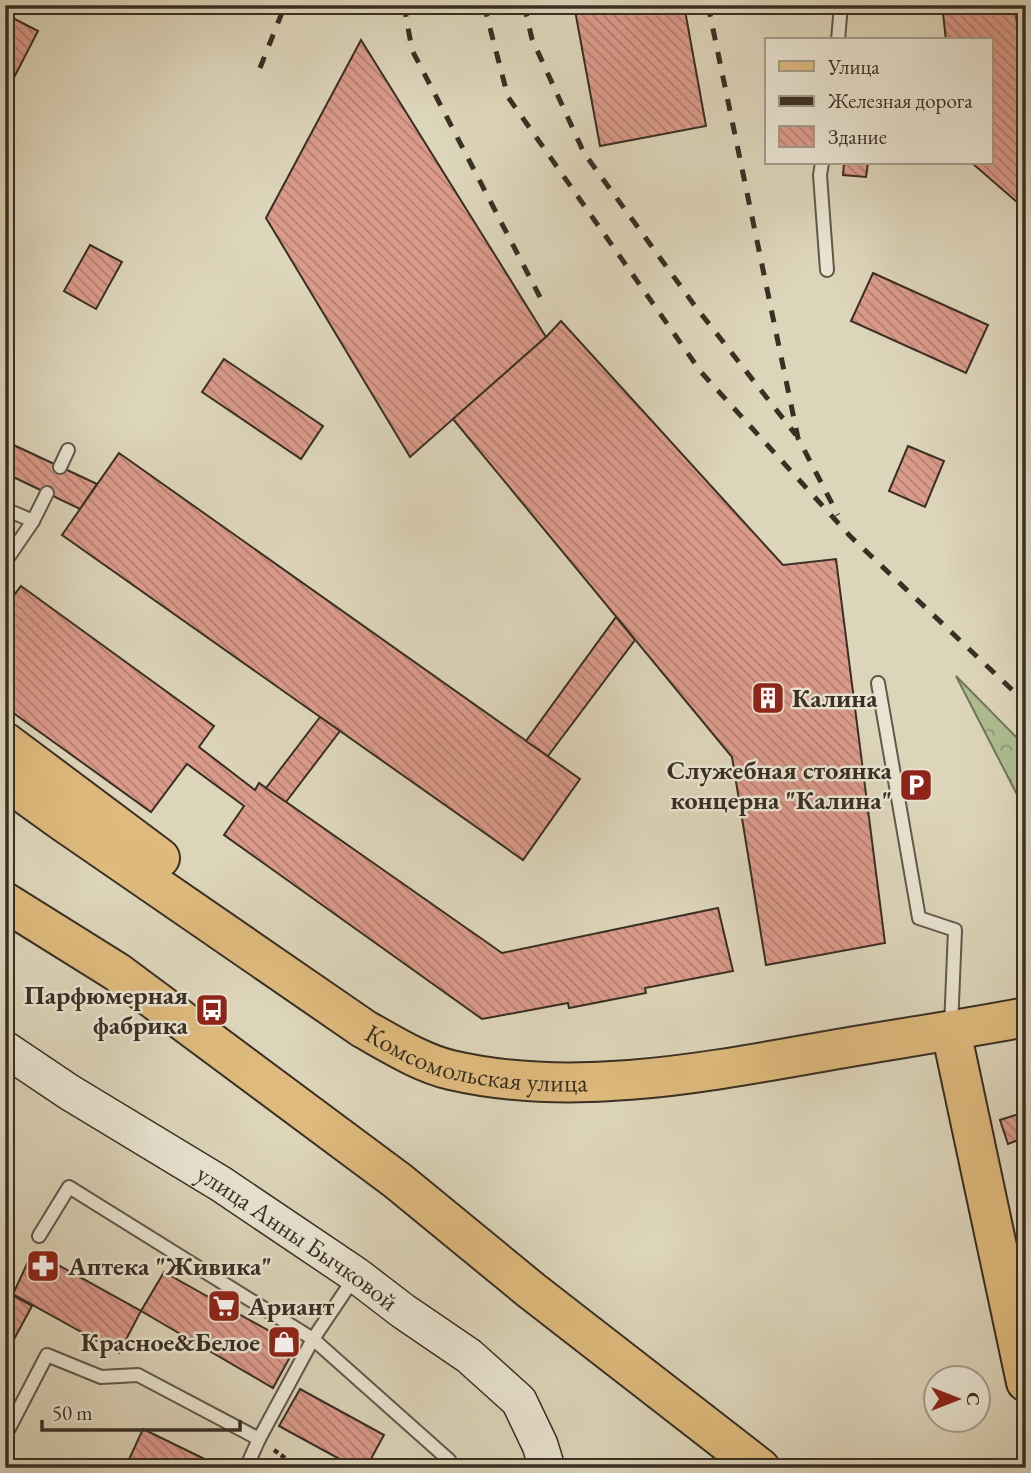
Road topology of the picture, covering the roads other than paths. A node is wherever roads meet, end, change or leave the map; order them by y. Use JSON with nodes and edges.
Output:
{"nodes":[{"id":1,"x":841,"y":5,"type":"edge"},
{"id":2,"x":838,"y":38,"type":"edge"},
{"id":3,"x":822,"y":164,"type":"edge"},
{"id":4,"x":827,"y":270,"type":"dead end"},
{"id":5,"x":68,"y":450,"type":"dead end"},
{"id":6,"x":60,"y":467,"type":"dead end"},
{"id":7,"x":47,"y":493,"type":"dead end"},
{"id":8,"x":5,"y":509,"type":"edge"},
{"id":9,"x":33,"y":521,"type":"junction"},
{"id":10,"x":5,"y":562,"type":"edge"},
{"id":11,"x":878,"y":683,"type":"dead end"},
{"id":12,"x":5,"y":743,"type":"edge"},
{"id":13,"x":5,"y":780,"type":"edge"},
{"id":14,"x":12,"y":910,"type":"edge"},
{"id":15,"x":1026,"y":1017,"type":"edge"},
{"id":16,"x":951,"y":1031,"type":"junction"},
{"id":17,"x":5,"y":1048,"type":"edge"},
{"id":18,"x":488,"y":1076,"type":"junction"},
{"id":19,"x":39,"y":1236,"type":"dead end"},
{"id":20,"x":356,"y":1275,"type":"junction"},
{"id":21,"x":313,"y":1339,"type":"junction"},
{"id":22,"x":1026,"y":1382,"type":"edge"},
{"id":23,"x":704,"y":1424,"type":"junction"},
{"id":24,"x":5,"y":1436,"type":"edge"},
{"id":25,"x":259,"y":1439,"type":"junction"},
{"id":26,"x":246,"y":1468,"type":"edge"},
{"id":27,"x":445,"y":1468,"type":"edge"},
{"id":28,"x":547,"y":1468,"type":"edge"},
{"id":29,"x":723,"y":1468,"type":"edge"},
{"id":30,"x":760,"y":1468,"type":"edge"}],
"edges":[{"from":1,"to":2,"type":"lane"},
{"from":3,"to":4,"type":"lane"},
{"from":5,"to":6,"type":"lane"},
{"from":7,"to":9,"type":"lane"},
{"from":8,"to":9,"type":"lane"},
{"from":9,"to":10,"type":"lane"},
{"from":11,"to":16,"type":"lane"},
{"from":12,"to":18,"type":"main road"},
{"from":13,"to":18,"type":"main road","name":"Комсомольская улица"},
{"from":14,"to":23,"type":"main road"},
{"from":15,"to":16,"type":"main road","name":"Комсомольская улица"},
{"from":16,"to":18,"type":"main road","name":"Комсомольская улица"},
{"from":16,"to":22,"type":"main road"},
{"from":17,"to":20,"type":"street","name":"улица Анны Бычковой"},
{"from":19,"to":21,"type":"lane"},
{"from":20,"to":21,"type":"lane"},
{"from":20,"to":28,"type":"street","name":"улица Анны Бычковой"},
{"from":21,"to":25,"type":"lane"},
{"from":21,"to":27,"type":"lane"},
{"from":23,"to":29,"type":"main road"},
{"from":23,"to":30,"type":"main road"},
{"from":24,"to":25,"type":"lane"},
{"from":25,"to":26,"type":"lane"}]}
